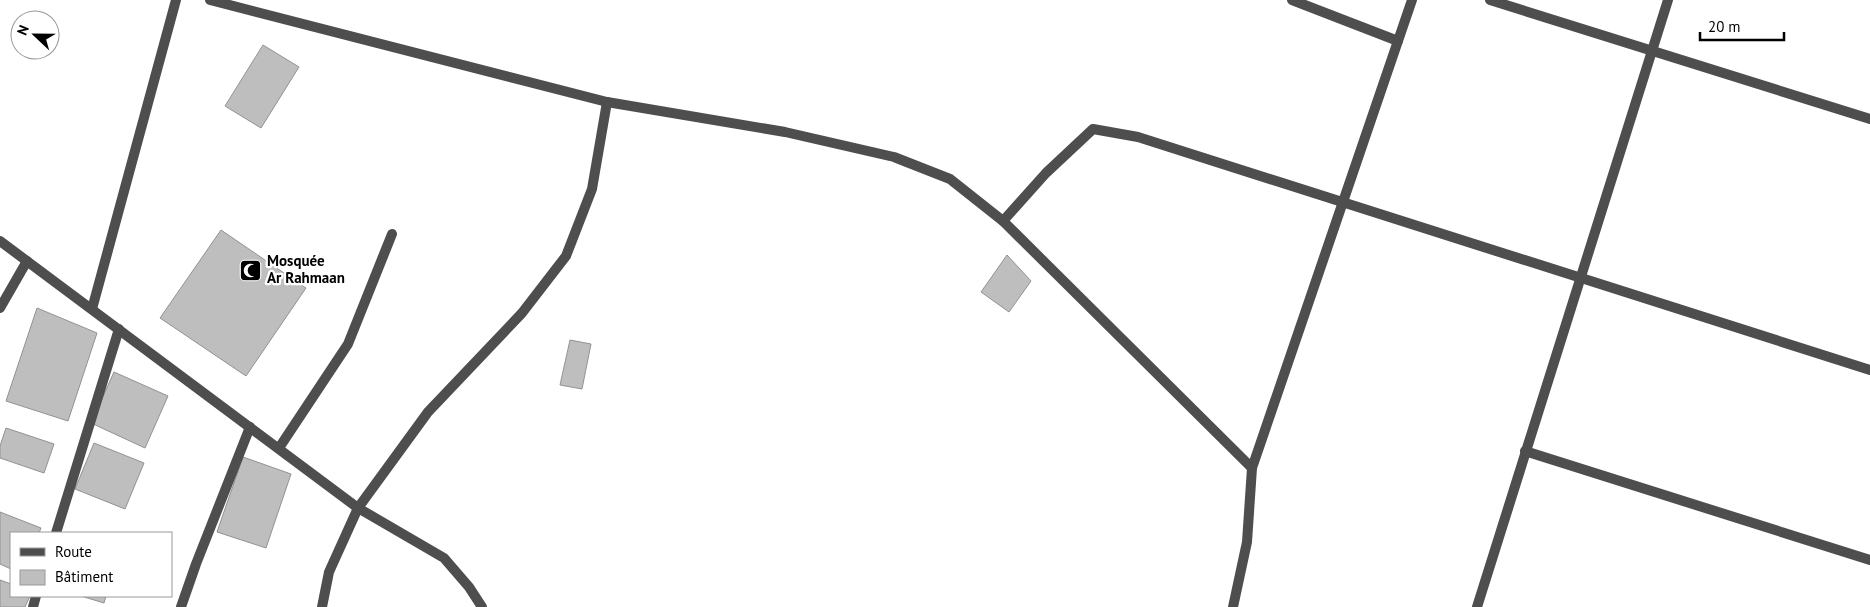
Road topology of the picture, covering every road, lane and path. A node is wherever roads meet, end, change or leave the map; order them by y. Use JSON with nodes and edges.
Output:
{"nodes":[{"id":1,"x":176,"y":0,"type":"edge"},
{"id":2,"x":210,"y":0,"type":"edge"},
{"id":3,"x":1292,"y":0,"type":"edge"},
{"id":4,"x":1412,"y":0,"type":"edge"},
{"id":5,"x":1490,"y":0,"type":"edge"},
{"id":6,"x":1668,"y":0,"type":"edge"},
{"id":7,"x":1398,"y":41,"type":"junction"},
{"id":8,"x":1652,"y":51,"type":"junction"},
{"id":9,"x":607,"y":102,"type":"junction"},
{"id":10,"x":1870,"y":119,"type":"edge"},
{"id":11,"x":1342,"y":202,"type":"junction"},
{"id":12,"x":1003,"y":221,"type":"junction"},
{"id":13,"x":392,"y":234,"type":"dead end"},
{"id":14,"x":0,"y":241,"type":"edge"},
{"id":15,"x":27,"y":261,"type":"junction"},
{"id":16,"x":1580,"y":278,"type":"junction"},
{"id":17,"x":0,"y":308,"type":"edge"},
{"id":18,"x":92,"y":310,"type":"junction"},
{"id":19,"x":119,"y":329,"type":"junction"},
{"id":20,"x":1870,"y":370,"type":"edge"},
{"id":21,"x":250,"y":427,"type":"junction"},
{"id":22,"x":279,"y":448,"type":"junction"},
{"id":23,"x":1526,"y":451,"type":"junction"},
{"id":24,"x":1252,"y":468,"type":"junction"},
{"id":25,"x":358,"y":508,"type":"junction"},
{"id":26,"x":56,"y":532,"type":"edge"},
{"id":27,"x":1870,"y":560,"type":"edge"},
{"id":28,"x":181,"y":607,"type":"edge"},
{"id":29,"x":322,"y":607,"type":"edge"},
{"id":30,"x":482,"y":607,"type":"edge"},
{"id":31,"x":1233,"y":607,"type":"edge"},
{"id":32,"x":1477,"y":607,"type":"edge"}],
"edges":[{"from":1,"to":18,"type":"street"},
{"from":2,"to":9,"type":"street"},
{"from":3,"to":7,"type":"street"},
{"from":4,"to":7,"type":"street"},
{"from":5,"to":8,"type":"street"},
{"from":6,"to":8,"type":"street"},
{"from":7,"to":11,"type":"street"},
{"from":8,"to":10,"type":"street"},
{"from":8,"to":16,"type":"street"},
{"from":9,"to":12,"type":"street"},
{"from":9,"to":25,"type":"street"},
{"from":11,"to":12,"type":"street"},
{"from":11,"to":16,"type":"street"},
{"from":11,"to":24,"type":"street"},
{"from":12,"to":24,"type":"street"},
{"from":13,"to":22,"type":"street"},
{"from":14,"to":15,"type":"street"},
{"from":15,"to":17,"type":"street"},
{"from":15,"to":18,"type":"street"},
{"from":16,"to":20,"type":"street"},
{"from":16,"to":23,"type":"street"},
{"from":18,"to":19,"type":"street"},
{"from":19,"to":21,"type":"street"},
{"from":19,"to":26,"type":"street"},
{"from":21,"to":22,"type":"street"},
{"from":21,"to":28,"type":"street"},
{"from":22,"to":25,"type":"street"},
{"from":23,"to":27,"type":"street"},
{"from":23,"to":32,"type":"street"},
{"from":24,"to":31,"type":"street"},
{"from":25,"to":29,"type":"street"},
{"from":25,"to":30,"type":"street"}]}
